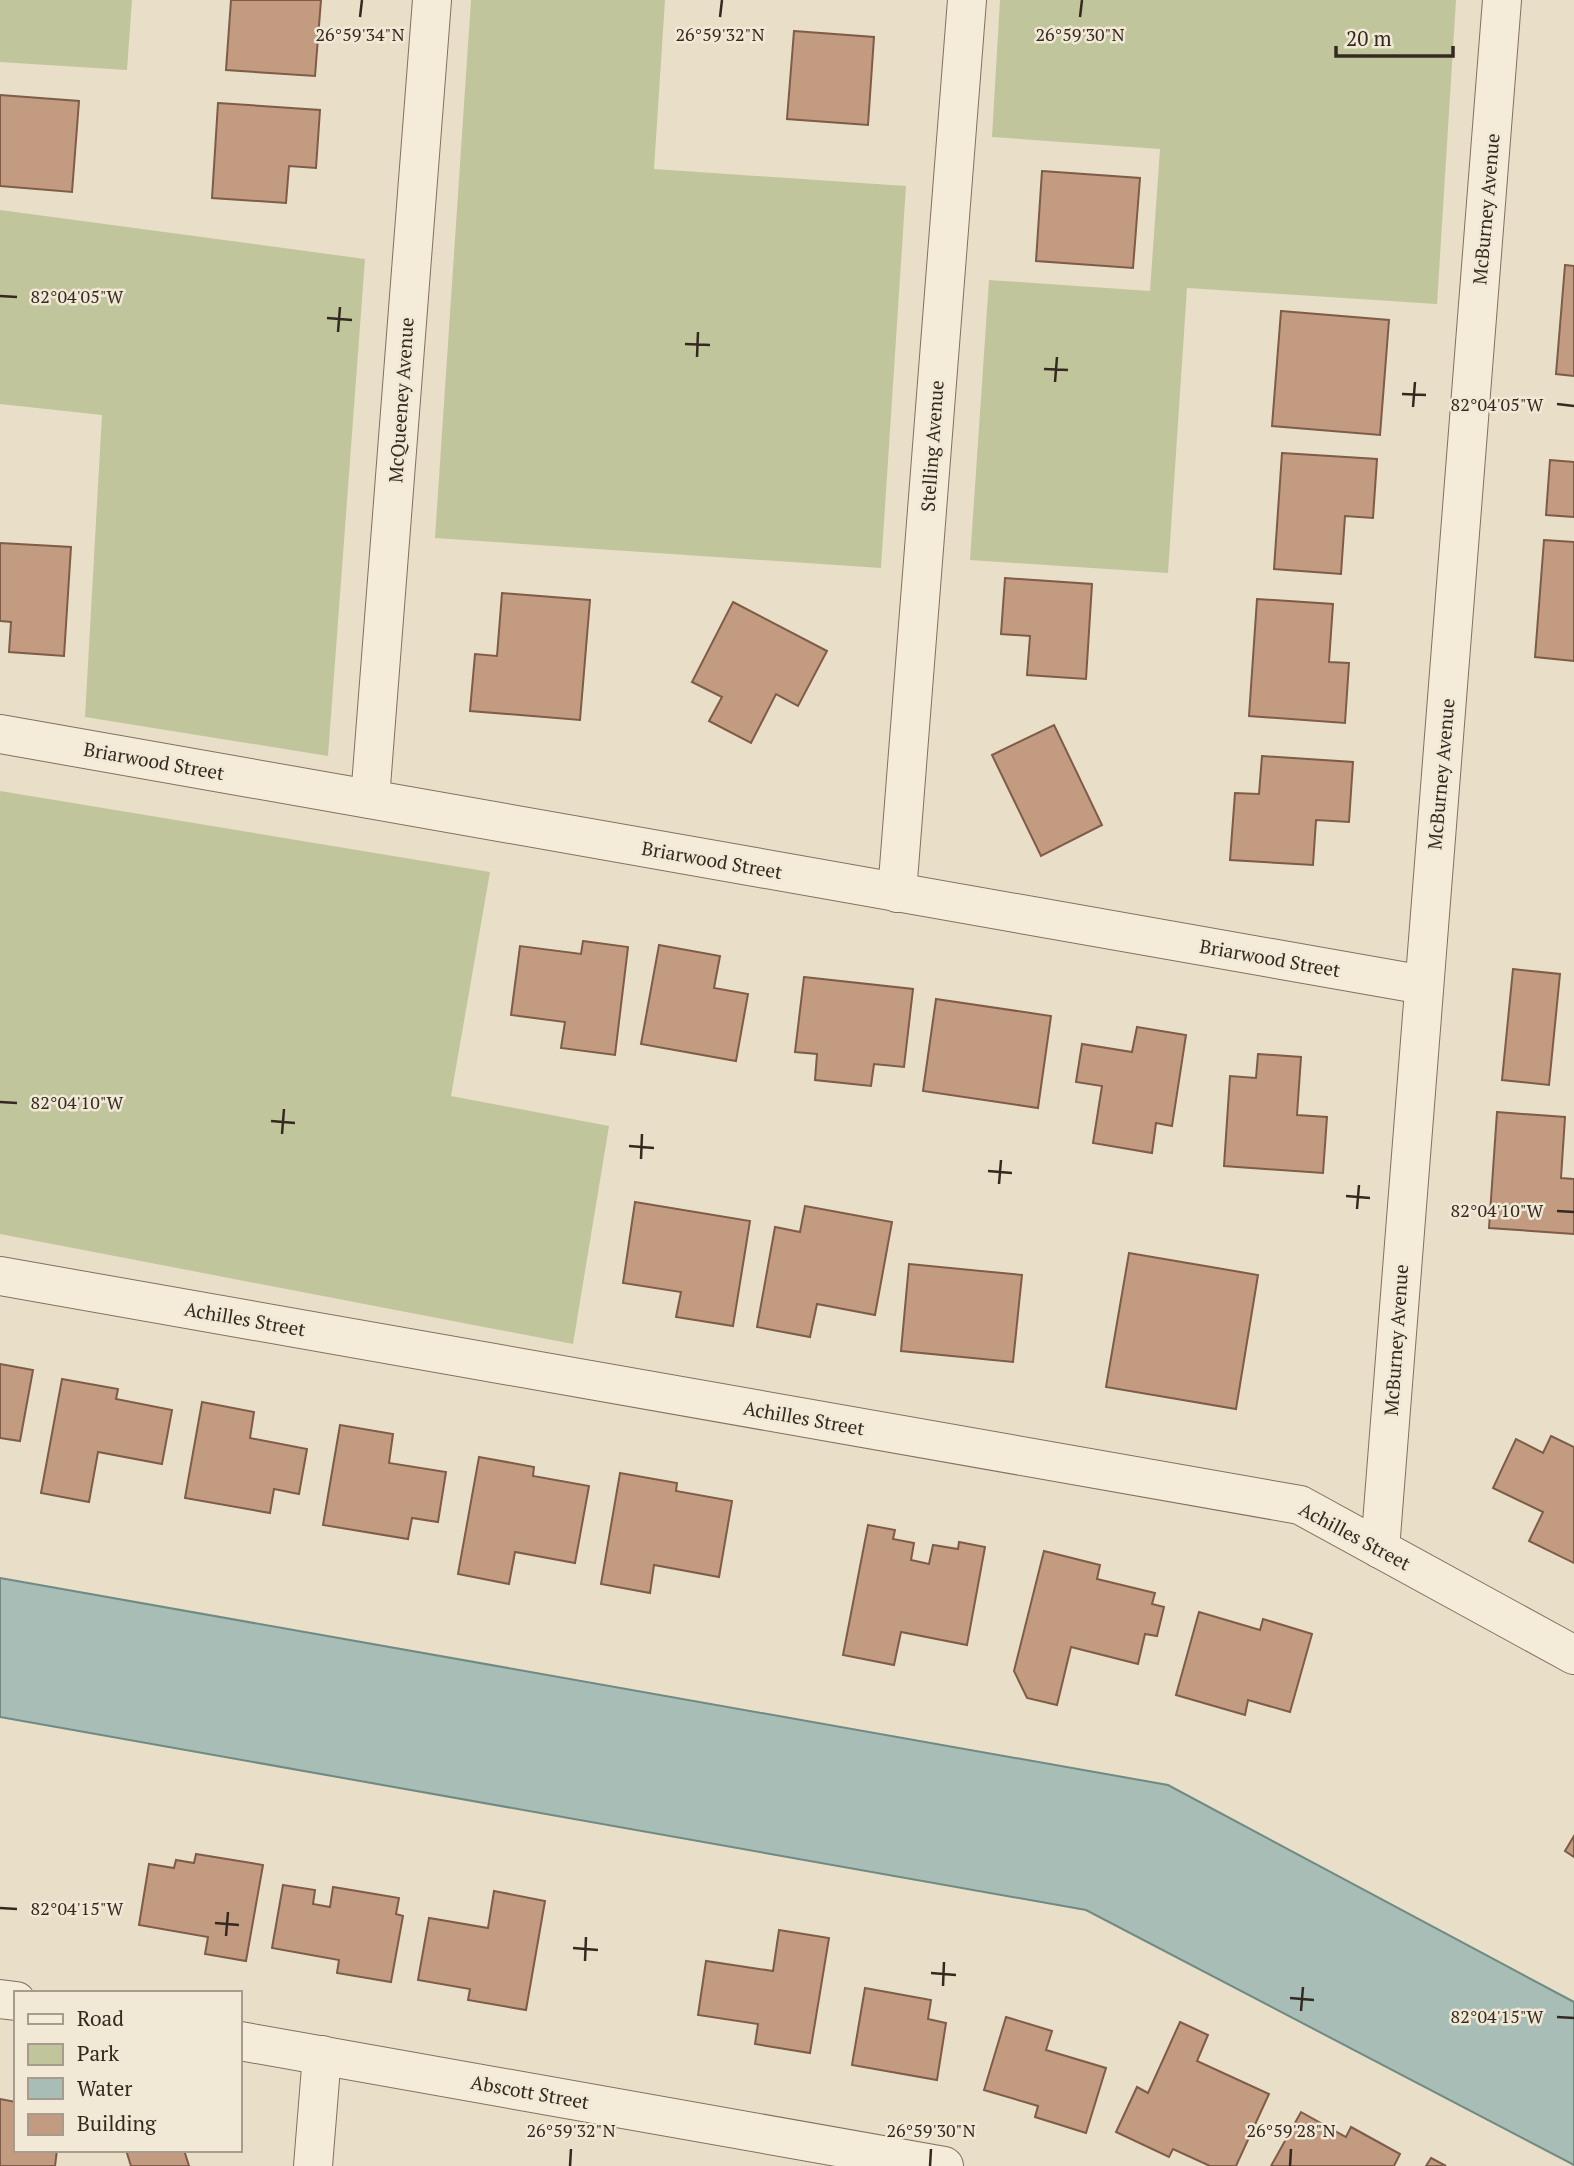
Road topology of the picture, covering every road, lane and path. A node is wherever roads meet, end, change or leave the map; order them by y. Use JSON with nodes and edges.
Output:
{"nodes":[{"id":1,"x":432,"y":0,"type":"edge"},
{"id":2,"x":967,"y":0,"type":"edge"},
{"id":3,"x":1502,"y":0,"type":"edge"},
{"id":4,"x":0,"y":734,"type":"edge"},
{"id":5,"x":370,"y":799,"type":"junction"},
{"id":6,"x":897,"y":893,"type":"junction"},
{"id":7,"x":1424,"y":985,"type":"junction"},
{"id":8,"x":0,"y":1276,"type":"edge"},
{"id":9,"x":1380,"y":1549,"type":"junction"},
{"id":10,"x":1574,"y":1655,"type":"edge"},
{"id":11,"x":242,"y":2041,"type":"edge"},
{"id":12,"x":322,"y":2055,"type":"junction"},
{"id":13,"x":799,"y":2153,"type":"edge"},
{"id":14,"x":313,"y":2166,"type":"edge"},
{"id":15,"x":944,"y":2166,"type":"edge"}],
"edges":[{"from":1,"to":5,"type":"street","name":"McQueeney Avenue"},
{"from":2,"to":6,"type":"street","name":"Stelling Avenue"},
{"from":3,"to":7,"type":"street","name":"McBurney Avenue"},
{"from":4,"to":5,"type":"street","name":"Briarwood Street"},
{"from":5,"to":6,"type":"street","name":"Briarwood Street"},
{"from":6,"to":7,"type":"street","name":"Briarwood Street"},
{"from":7,"to":9,"type":"street","name":"McBurney Avenue"},
{"from":8,"to":9,"type":"street","name":"Achilles Street"},
{"from":9,"to":10,"type":"street","name":"Achilles Street"},
{"from":11,"to":12,"type":"street","name":"Abscott Street"},
{"from":12,"to":13,"type":"street","name":"Abscott Street"},
{"from":12,"to":14,"type":"street"},
{"from":13,"to":15,"type":"street","name":"Abscott Street"}]}
